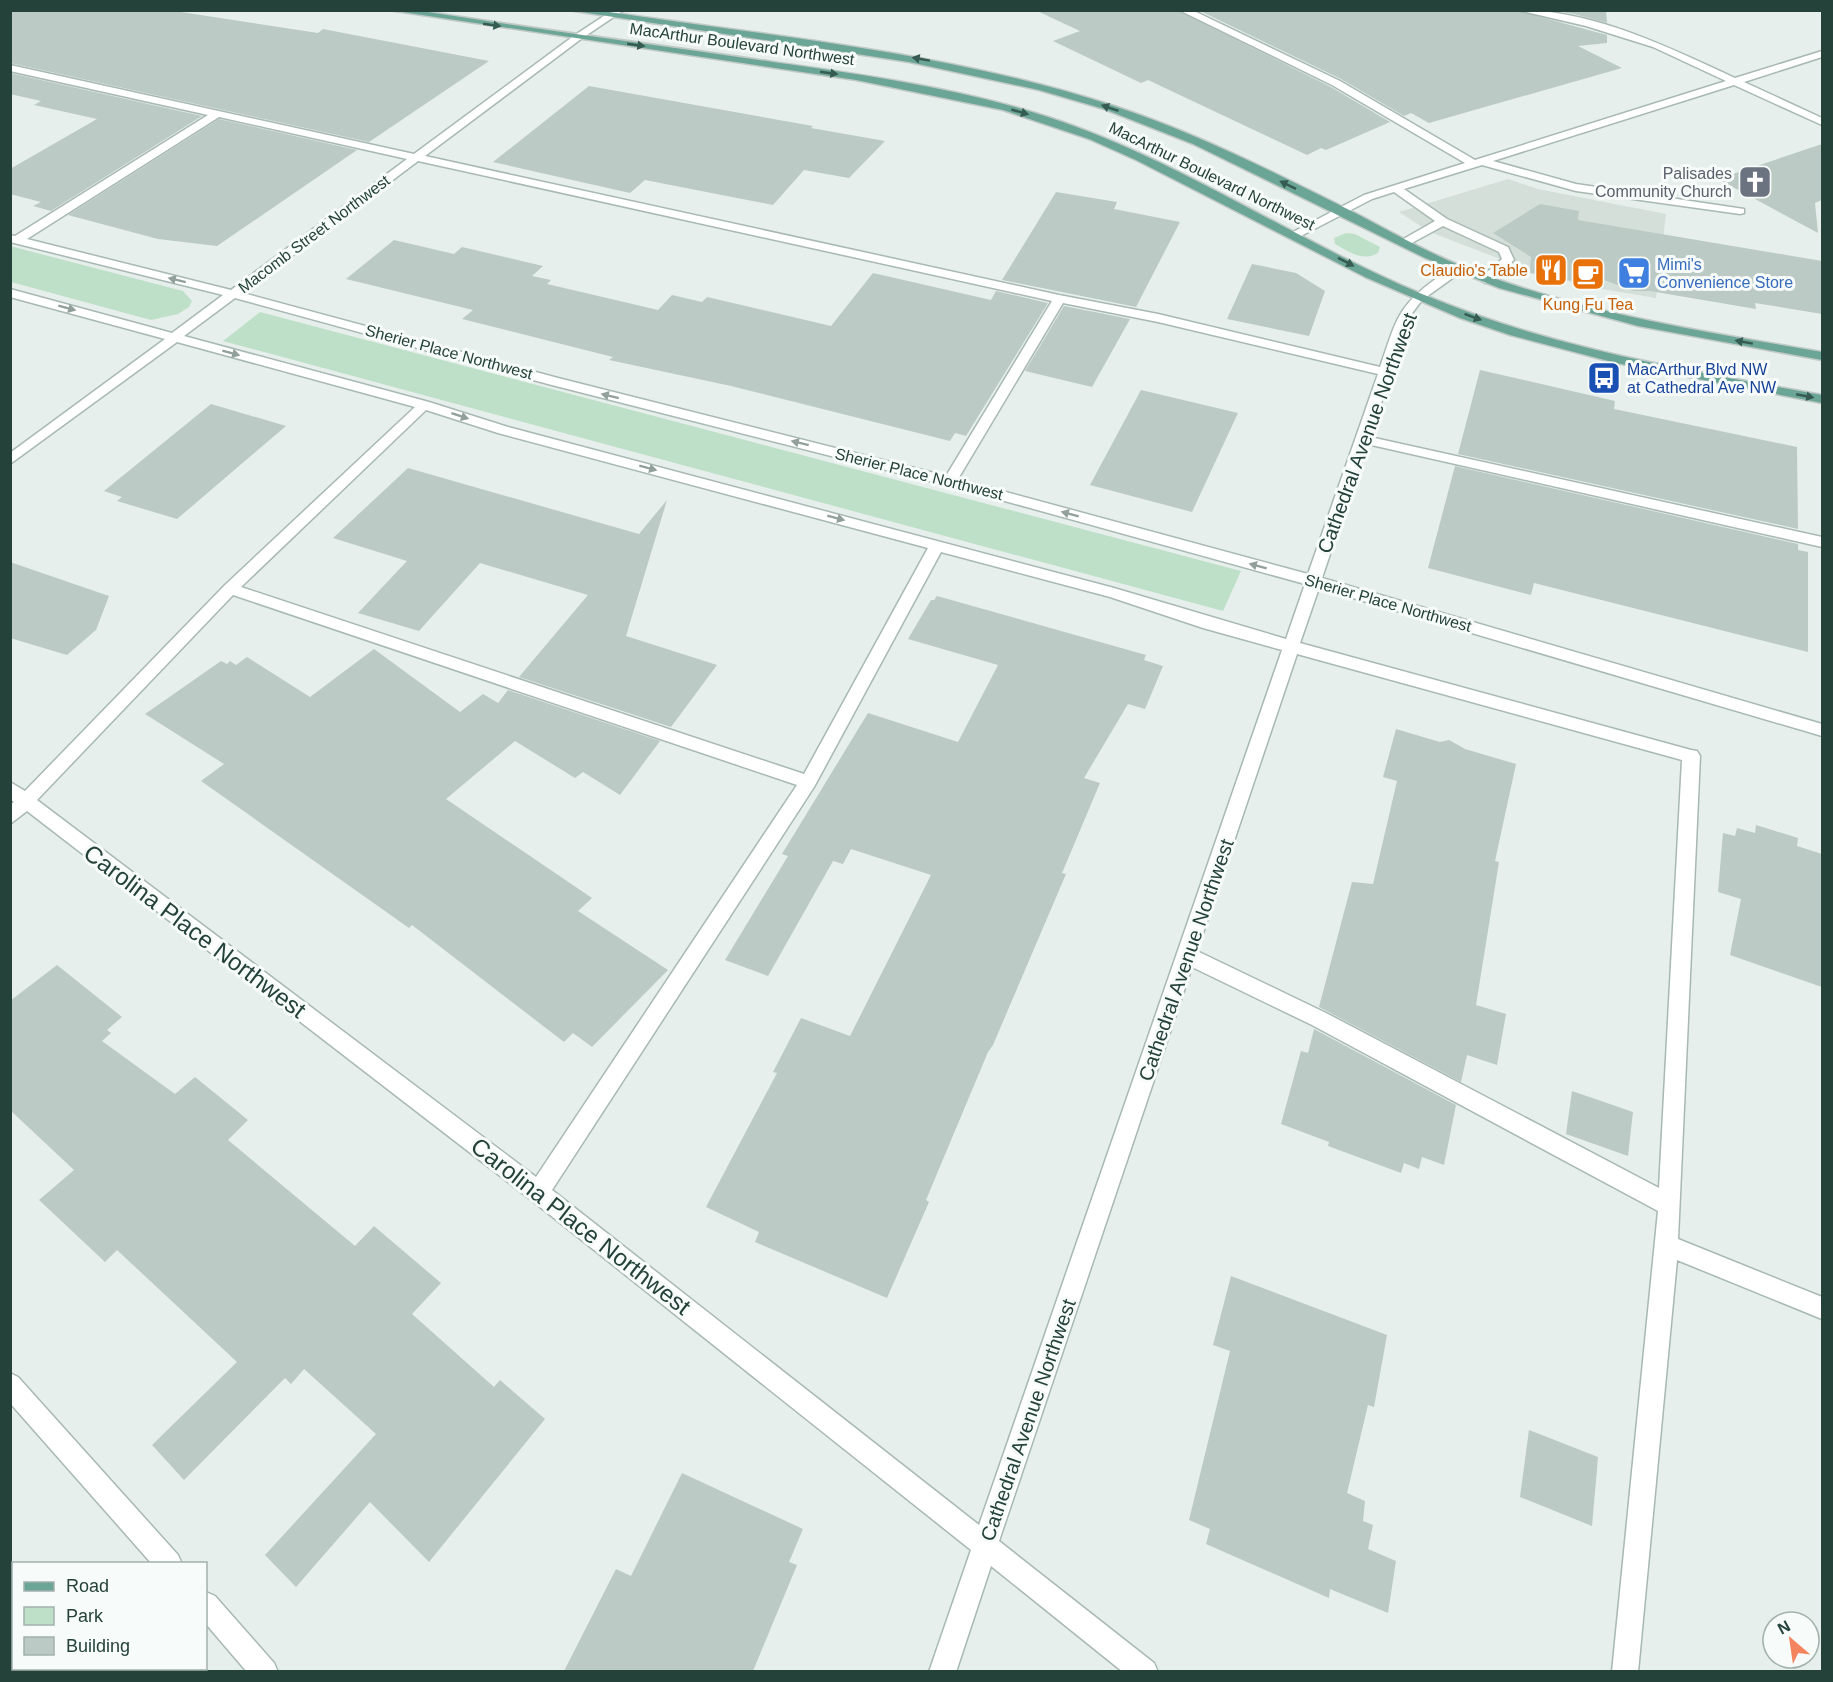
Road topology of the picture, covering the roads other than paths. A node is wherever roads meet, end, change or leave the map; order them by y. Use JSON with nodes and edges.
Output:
{"nodes":[{"id":1,"x":393,"y":10,"type":"edge"},
{"id":2,"x":572,"y":10,"type":"edge"},
{"id":3,"x":1183,"y":10,"type":"edge"},
{"id":4,"x":1521,"y":10,"type":"edge"},
{"id":5,"x":615,"y":13,"type":"edge"},
{"id":6,"x":578,"y":37,"type":"junction"},
{"id":7,"x":1822,"y":54,"type":"edge"},
{"id":8,"x":10,"y":68,"type":"edge"},
{"id":9,"x":1735,"y":82,"type":"junction"},
{"id":10,"x":218,"y":114,"type":"junction"},
{"id":11,"x":1822,"y":122,"type":"edge"},
{"id":12,"x":416,"y":158,"type":"junction"},
{"id":13,"x":1478,"y":163,"type":"junction"},
{"id":14,"x":1395,"y":188,"type":"junction"},
{"id":15,"x":1341,"y":211,"type":"junction"},
{"id":16,"x":1740,"y":211,"type":"dead end"},
{"id":17,"x":1443,"y":221,"type":"junction"},
{"id":18,"x":1295,"y":235,"type":"junction"},
{"id":19,"x":14,"y":239,"type":"edge"},
{"id":20,"x":1404,"y":243,"type":"junction"},
{"id":21,"x":1457,"y":269,"type":"junction"},
{"id":22,"x":1485,"y":279,"type":"junction"},
{"id":23,"x":10,"y":293,"type":"edge"},
{"id":24,"x":233,"y":294,"type":"junction"},
{"id":25,"x":1418,"y":297,"type":"junction"},
{"id":26,"x":1059,"y":299,"type":"junction"},
{"id":27,"x":175,"y":337,"type":"junction"},
{"id":28,"x":1822,"y":356,"type":"edge"},
{"id":29,"x":1384,"y":372,"type":"junction"},
{"id":30,"x":1822,"y":399,"type":"edge"},
{"id":31,"x":424,"y":405,"type":"junction"},
{"id":32,"x":1362,"y":439,"type":"junction"},
{"id":33,"x":10,"y":460,"type":"edge"},
{"id":34,"x":950,"y":481,"type":"junction"},
{"id":35,"x":1822,"y":542,"type":"edge"},
{"id":36,"x":937,"y":545,"type":"junction"},
{"id":37,"x":1314,"y":581,"type":"junction"},
{"id":38,"x":230,"y":589,"type":"junction"},
{"id":39,"x":1293,"y":647,"type":"junction"},
{"id":40,"x":1822,"y":730,"type":"edge"},
{"id":41,"x":808,"y":782,"type":"junction"},
{"id":42,"x":16,"y":803,"type":"edge"},
{"id":43,"x":1188,"y":956,"type":"junction"},
{"id":44,"x":538,"y":1192,"type":"junction"},
{"id":45,"x":1669,"y":1205,"type":"junction"},
{"id":46,"x":1667,"y":1245,"type":"junction"},
{"id":47,"x":1822,"y":1308,"type":"edge"},
{"id":48,"x":10,"y":1385,"type":"edge"},
{"id":49,"x":986,"y":1545,"type":"junction"},
{"id":50,"x":168,"y":1562,"type":"edge"},
{"id":51,"x":207,"y":1606,"type":"edge"},
{"id":52,"x":265,"y":1671,"type":"edge"},
{"id":53,"x":942,"y":1671,"type":"edge"},
{"id":54,"x":1145,"y":1671,"type":"edge"},
{"id":55,"x":1625,"y":1671,"type":"edge"}],
"edges":[{"from":1,"to":6,"type":"main road","name":"MacArthur Boulevard Northwest","one_way":true},
{"from":2,"to":5,"type":"main road","name":"MacArthur Boulevard Northwest"},
{"from":3,"to":13,"type":"street"},
{"from":4,"to":9,"type":"street"},
{"from":5,"to":6,"type":"street","name":"Macomb Street Northwest"},
{"from":15,"to":5,"type":"main road","name":"MacArthur Boulevard Northwest","one_way":true},
{"from":6,"to":12,"type":"street","name":"Macomb Street Northwest"},
{"from":6,"to":18,"type":"main road","name":"MacArthur Boulevard Northwest","one_way":true},
{"from":7,"to":9,"type":"street"},
{"from":8,"to":10,"type":"street"},
{"from":9,"to":11,"type":"street"},
{"from":9,"to":13,"type":"street"},
{"from":10,"to":12,"type":"street"},
{"from":10,"to":19,"type":"street"},
{"from":12,"to":24,"type":"street","name":"Macomb Street Northwest"},
{"from":12,"to":26,"type":"street"},
{"from":13,"to":14,"type":"street"},
{"from":13,"to":16,"type":"street"},
{"from":14,"to":15,"type":"street"},
{"from":14,"to":17,"type":"street"},
{"from":15,"to":18,"type":"street"},
{"from":15,"to":20,"type":"main road","name":"MacArthur Boulevard Northwest"},
{"from":17,"to":20,"type":"street"},
{"from":17,"to":22,"type":"street"},
{"from":18,"to":25,"type":"main road","name":"MacArthur Boulevard Northwest","one_way":true},
{"from":24,"to":19,"type":"street","name":"Sherier Place Northwest","one_way":true},
{"from":20,"to":21,"type":"main road","name":"MacArthur Boulevard Northwest"},
{"from":21,"to":22,"type":"main road","name":"MacArthur Boulevard Northwest"},
{"from":21,"to":25,"type":"street","name":"Cathedral Avenue Northwest"},
{"from":28,"to":22,"type":"main road","name":"MacArthur Boulevard Northwest","one_way":true},
{"from":23,"to":27,"type":"street","one_way":true},
{"from":24,"to":27,"type":"street","name":"Macomb Street Northwest"},
{"from":34,"to":24,"type":"street","name":"Sherier Place Northwest","one_way":true},
{"from":25,"to":29,"type":"street","name":"Cathedral Avenue Northwest"},
{"from":25,"to":30,"type":"main road","name":"MacArthur Boulevard Northwest","one_way":true},
{"from":26,"to":29,"type":"street"},
{"from":26,"to":34,"type":"street"},
{"from":27,"to":31,"type":"street","one_way":true},
{"from":27,"to":33,"type":"street","name":"Macomb Street Northwest"},
{"from":29,"to":32,"type":"street","name":"Cathedral Avenue Northwest"},
{"from":31,"to":36,"type":"street","one_way":true},
{"from":31,"to":38,"type":"street"},
{"from":32,"to":35,"type":"street"},
{"from":32,"to":37,"type":"street","name":"Cathedral Avenue Northwest"},
{"from":37,"to":34,"type":"street","name":"Sherier Place Northwest","one_way":true},
{"from":36,"to":39,"type":"street"},
{"from":36,"to":41,"type":"street"},
{"from":37,"to":39,"type":"street","name":"Cathedral Avenue Northwest"},
{"from":37,"to":40,"type":"street","name":"Sherier Place Northwest"},
{"from":38,"to":41,"type":"street"},
{"from":38,"to":42,"type":"street"},
{"from":39,"to":43,"type":"street","name":"Cathedral Avenue Northwest"},
{"from":39,"to":45,"type":"street"},
{"from":41,"to":44,"type":"street"},
{"from":42,"to":44,"type":"street","name":"Carolina Place Northwest"},
{"from":43,"to":45,"type":"street"},
{"from":43,"to":49,"type":"street","name":"Cathedral Avenue Northwest"},
{"from":44,"to":49,"type":"street","name":"Carolina Place Northwest"},
{"from":45,"to":46,"type":"street"},
{"from":46,"to":47,"type":"street"},
{"from":46,"to":55,"type":"street"},
{"from":48,"to":50,"type":"street"},
{"from":49,"to":53,"type":"street","name":"Cathedral Avenue Northwest"},
{"from":49,"to":54,"type":"street","name":"Carolina Place Northwest"},
{"from":51,"to":52,"type":"street"}]}
